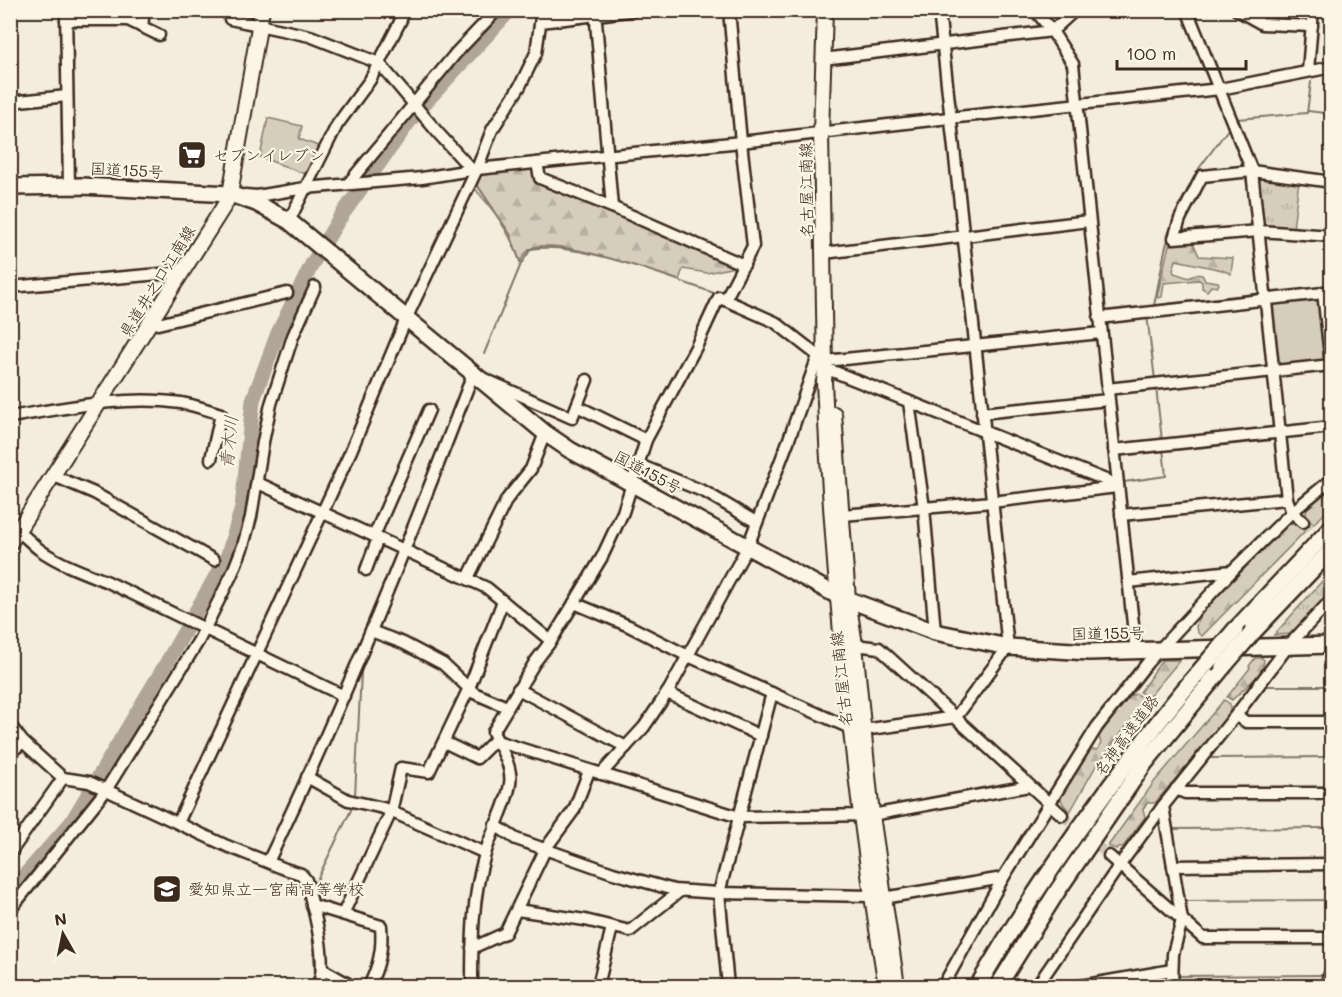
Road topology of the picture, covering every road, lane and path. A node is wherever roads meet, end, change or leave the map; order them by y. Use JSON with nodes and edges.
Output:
{"nodes":[{"id":1,"x":144,"y":10,"type":"edge"},
{"id":2,"x":398,"y":10,"type":"edge"},
{"id":3,"x":497,"y":10,"type":"edge"},
{"id":4,"x":636,"y":10,"type":"edge"},
{"id":5,"x":729,"y":10,"type":"edge"},
{"id":6,"x":825,"y":10,"type":"edge"},
{"id":7,"x":939,"y":10,"type":"edge"},
{"id":8,"x":1035,"y":10,"type":"edge"},
{"id":9,"x":1075,"y":10,"type":"edge"},
{"id":10,"x":1187,"y":10,"type":"edge"},
{"id":11,"x":1238,"y":10,"type":"edge"},
{"id":12,"x":1313,"y":10,"type":"edge"},
{"id":13,"x":596,"y":13,"type":"edge"},
{"id":14,"x":66,"y":15,"type":"edge"},
{"id":15,"x":104,"y":15,"type":"edge"},
{"id":16,"x":541,"y":16,"type":"edge"},
{"id":17,"x":260,"y":17,"type":"edge"},
{"id":18,"x":230,"y":19,"type":"dead end"},
{"id":19,"x":1312,"y":26,"type":"junction"},
{"id":20,"x":142,"y":27,"type":"junction"},
{"id":21,"x":1052,"y":31,"type":"junction"},
{"id":22,"x":159,"y":35,"type":"dead end"},
{"id":23,"x":943,"y":45,"type":"junction"},
{"id":24,"x":823,"y":59,"type":"junction"},
{"id":25,"x":379,"y":63,"type":"junction"},
{"id":26,"x":1332,"y":67,"type":"edge"},
{"id":27,"x":1308,"y":71,"type":"junction"},
{"id":28,"x":1220,"y":89,"type":"junction"},
{"id":29,"x":67,"y":96,"type":"junction"},
{"id":30,"x":10,"y":102,"type":"edge"},
{"id":31,"x":413,"y":103,"type":"junction"},
{"id":32,"x":1076,"y":104,"type":"junction"},
{"id":33,"x":950,"y":118,"type":"junction"},
{"id":34,"x":821,"y":134,"type":"junction"},
{"id":35,"x":741,"y":142,"type":"junction"},
{"id":36,"x":608,"y":155,"type":"junction"},
{"id":37,"x":537,"y":163,"type":"junction"},
{"id":38,"x":475,"y":169,"type":"junction"},
{"id":39,"x":1252,"y":171,"type":"junction"},
{"id":40,"x":1332,"y":182,"type":"edge"},
{"id":41,"x":350,"y":184,"type":"junction"},
{"id":42,"x":69,"y":186,"type":"junction"},
{"id":43,"x":10,"y":187,"type":"edge"},
{"id":44,"x":305,"y":188,"type":"junction"},
{"id":45,"x":230,"y":194,"type":"junction"},
{"id":46,"x":612,"y":207,"type":"junction"},
{"id":47,"x":289,"y":221,"type":"junction"},
{"id":48,"x":1089,"y":221,"type":"junction"},
{"id":49,"x":1259,"y":231,"type":"junction"},
{"id":50,"x":963,"y":235,"type":"junction"},
{"id":51,"x":1332,"y":236,"type":"edge"},
{"id":52,"x":824,"y":253,"type":"junction"},
{"id":53,"x":744,"y":266,"type":"junction"},
{"id":54,"x":183,"y":272,"type":"junction"},
{"id":55,"x":10,"y":287,"type":"edge"},
{"id":56,"x":315,"y":287,"type":"dead end"},
{"id":57,"x":1327,"y":292,"type":"edge"},
{"id":58,"x":288,"y":293,"type":"dead end"},
{"id":59,"x":1266,"y":299,"type":"junction"},
{"id":60,"x":725,"y":300,"type":"junction"},
{"id":61,"x":1099,"y":318,"type":"junction"},
{"id":62,"x":406,"y":319,"type":"junction"},
{"id":63,"x":151,"y":322,"type":"junction"},
{"id":64,"x":1101,"y":333,"type":"junction"},
{"id":65,"x":975,"y":347,"type":"junction"},
{"id":66,"x":823,"y":362,"type":"junction"},
{"id":67,"x":1331,"y":364,"type":"edge"},
{"id":68,"x":1274,"y":371,"type":"junction"},
{"id":69,"x":473,"y":374,"type":"junction"},
{"id":70,"x":587,"y":380,"type":"dead end"},
{"id":71,"x":1108,"y":394,"type":"junction"},
{"id":72,"x":100,"y":402,"type":"junction"},
{"id":73,"x":909,"y":402,"type":"junction"},
{"id":74,"x":577,"y":406,"type":"junction"},
{"id":75,"x":429,"y":410,"type":"dead end"},
{"id":76,"x":982,"y":413,"type":"junction"},
{"id":77,"x":10,"y":417,"type":"edge"},
{"id":78,"x":1332,"y":428,"type":"edge"},
{"id":79,"x":984,"y":431,"type":"junction"},
{"id":80,"x":1280,"y":432,"type":"junction"},
{"id":81,"x":545,"y":433,"type":"junction"},
{"id":82,"x":646,"y":440,"type":"junction"},
{"id":83,"x":1114,"y":450,"type":"junction"},
{"id":84,"x":211,"y":459,"type":"dead end"},
{"id":85,"x":639,"y":465,"type":"junction"},
{"id":86,"x":54,"y":476,"type":"junction"},
{"id":87,"x":1332,"y":479,"type":"edge"},
{"id":88,"x":258,"y":483,"type":"junction"},
{"id":89,"x":632,"y":483,"type":"junction"},
{"id":90,"x":1118,"y":487,"type":"junction"},
{"id":91,"x":1287,"y":499,"type":"junction"},
{"id":92,"x":992,"y":502,"type":"junction"},
{"id":93,"x":924,"y":508,"type":"junction"},
{"id":94,"x":1292,"y":512,"type":"junction"},
{"id":95,"x":322,"y":514,"type":"junction"},
{"id":96,"x":843,"y":515,"type":"junction"},
{"id":97,"x":1121,"y":515,"type":"junction"},
{"id":98,"x":756,"y":522,"type":"junction"},
{"id":99,"x":1303,"y":522,"type":"tunnel mouth"},
{"id":100,"x":1332,"y":527,"type":"edge"},
{"id":101,"x":15,"y":529,"type":"edge"},
{"id":102,"x":376,"y":537,"type":"junction"},
{"id":103,"x":10,"y":543,"type":"edge"},
{"id":104,"x":748,"y":546,"type":"junction"},
{"id":105,"x":1332,"y":549,"type":"edge"},
{"id":106,"x":405,"y":550,"type":"junction"},
{"id":107,"x":214,"y":560,"type":"dead end"},
{"id":108,"x":366,"y":570,"type":"dead end"},
{"id":109,"x":1232,"y":571,"type":"junction"},
{"id":110,"x":468,"y":578,"type":"junction"},
{"id":111,"x":1128,"y":582,"type":"junction"},
{"id":112,"x":842,"y":597,"type":"junction"},
{"id":113,"x":1332,"y":599,"type":"edge"},
{"id":114,"x":503,"y":601,"type":"junction"},
{"id":115,"x":573,"y":603,"type":"junction"},
{"id":116,"x":204,"y":630,"type":"junction"},
{"id":117,"x":371,"y":632,"type":"junction"},
{"id":118,"x":935,"y":632,"type":"junction"},
{"id":119,"x":551,"y":641,"type":"junction"},
{"id":120,"x":855,"y":645,"type":"junction"},
{"id":121,"x":1289,"y":645,"type":"junction"},
{"id":122,"x":1332,"y":645,"type":"edge"},
{"id":123,"x":1008,"y":647,"type":"junction"},
{"id":124,"x":1161,"y":649,"type":"junction"},
{"id":125,"x":1136,"y":652,"type":"junction"},
{"id":126,"x":257,"y":655,"type":"junction"},
{"id":127,"x":688,"y":656,"type":"junction"},
{"id":128,"x":470,"y":688,"type":"junction"},
{"id":129,"x":518,"y":688,"type":"junction"},
{"id":130,"x":667,"y":693,"type":"junction"},
{"id":131,"x":772,"y":693,"type":"junction"},
{"id":132,"x":344,"y":696,"type":"junction"},
{"id":133,"x":507,"y":707,"type":"junction"},
{"id":134,"x":1236,"y":715,"type":"junction"},
{"id":135,"x":956,"y":717,"type":"junction"},
{"id":136,"x":1332,"y":722,"type":"edge"},
{"id":137,"x":10,"y":725,"type":"edge"},
{"id":138,"x":857,"y":729,"type":"junction"},
{"id":139,"x":760,"y":736,"type":"junction"},
{"id":140,"x":497,"y":740,"type":"junction"},
{"id":141,"x":23,"y":742,"type":"junction"},
{"id":142,"x":444,"y":742,"type":"junction"},
{"id":143,"x":626,"y":747,"type":"junction"},
{"id":144,"x":10,"y":753,"type":"edge"},
{"id":145,"x":589,"y":771,"type":"junction"},
{"id":146,"x":601,"y":774,"type":"junction"},
{"id":147,"x":307,"y":777,"type":"junction"},
{"id":148,"x":63,"y":778,"type":"junction"},
{"id":149,"x":1029,"y":786,"type":"junction"},
{"id":150,"x":1176,"y":789,"type":"junction"},
{"id":151,"x":106,"y":790,"type":"junction"},
{"id":152,"x":1332,"y":793,"type":"edge"},
{"id":153,"x":1049,"y":803,"type":"junction"},
{"id":154,"x":1163,"y":806,"type":"junction"},
{"id":155,"x":391,"y":812,"type":"junction"},
{"id":156,"x":866,"y":815,"type":"junction"},
{"id":157,"x":1062,"y":815,"type":"tunnel mouth"},
{"id":158,"x":740,"y":818,"type":"junction"},
{"id":159,"x":178,"y":823,"type":"junction"},
{"id":160,"x":495,"y":825,"type":"junction"},
{"id":161,"x":546,"y":848,"type":"junction"},
{"id":162,"x":10,"y":853,"type":"edge"},
{"id":163,"x":485,"y":853,"type":"junction"},
{"id":164,"x":1109,"y":856,"type":"tunnel mouth"},
{"id":165,"x":268,"y":862,"type":"junction"},
{"id":166,"x":1332,"y":864,"type":"edge"},
{"id":167,"x":1119,"y":866,"type":"junction"},
{"id":168,"x":1173,"y":866,"type":"junction"},
{"id":169,"x":1003,"y":878,"type":"junction"},
{"id":170,"x":680,"y":891,"type":"junction"},
{"id":171,"x":719,"y":893,"type":"junction"},
{"id":172,"x":877,"y":897,"type":"junction"},
{"id":173,"x":312,"y":905,"type":"junction"},
{"id":174,"x":10,"y":910,"type":"edge"},
{"id":175,"x":517,"y":910,"type":"junction"},
{"id":176,"x":343,"y":914,"type":"junction"},
{"id":177,"x":1182,"y":920,"type":"junction"},
{"id":178,"x":612,"y":927,"type":"junction"},
{"id":179,"x":1332,"y":938,"type":"edge"},
{"id":180,"x":472,"y":948,"type":"junction"},
{"id":181,"x":322,"y":969,"type":"junction"},
{"id":182,"x":1332,"y":969,"type":"edge"},
{"id":183,"x":1172,"y":970,"type":"junction"},
{"id":184,"x":318,"y":987,"type":"edge"},
{"id":185,"x":352,"y":987,"type":"edge"},
{"id":186,"x":369,"y":987,"type":"edge"},
{"id":187,"x":472,"y":987,"type":"edge"},
{"id":188,"x":598,"y":987,"type":"edge"},
{"id":189,"x":728,"y":987,"type":"edge"},
{"id":190,"x":886,"y":987,"type":"edge"},
{"id":191,"x":897,"y":987,"type":"edge"},
{"id":192,"x":943,"y":987,"type":"edge"},
{"id":193,"x":978,"y":987,"type":"edge"},
{"id":194,"x":998,"y":987,"type":"edge"},
{"id":195,"x":1037,"y":987,"type":"edge"},
{"id":196,"x":1080,"y":987,"type":"edge"},
{"id":197,"x":1172,"y":987,"type":"edge"},
{"id":198,"x":1325,"y":987,"type":"edge"}],
"edges":[{"from":1,"to":20,"type":"street"},
{"from":2,"to":25,"type":"street"},
{"from":3,"to":31,"type":"street"},
{"from":4,"to":13,"type":"street"},
{"from":5,"to":35,"type":"street"},
{"from":6,"to":24,"type":"main road","name":"名古屋江南線"},
{"from":7,"to":23,"type":"street"},
{"from":8,"to":21,"type":"street"},
{"from":9,"to":21,"type":"street"},
{"from":10,"to":28,"type":"street"},
{"from":11,"to":19,"type":"street"},
{"from":12,"to":19,"type":"street"},
{"from":13,"to":16,"type":"street"},
{"from":13,"to":36,"type":"street"},
{"from":14,"to":15,"type":"street"},
{"from":14,"to":29,"type":"street"},
{"from":15,"to":20,"type":"street"},
{"from":16,"to":38,"type":"street"},
{"from":17,"to":18,"type":"street"},
{"from":17,"to":25,"type":"street"},
{"from":17,"to":45,"type":"main road","name":"県道井之口江南線"},
{"from":19,"to":27,"type":"street"},
{"from":20,"to":22,"type":"street"},
{"from":21,"to":23,"type":"street"},
{"from":21,"to":32,"type":"street"},
{"from":23,"to":24,"type":"street"},
{"from":23,"to":33,"type":"street"},
{"from":24,"to":34,"type":"main road","name":"名古屋江南線"},
{"from":25,"to":31,"type":"street"},
{"from":25,"to":44,"type":"street"},
{"from":26,"to":27,"type":"street"},
{"from":27,"to":28,"type":"street"},
{"from":28,"to":32,"type":"street"},
{"from":28,"to":39,"type":"street"},
{"from":29,"to":30,"type":"street"},
{"from":29,"to":42,"type":"street"},
{"from":31,"to":38,"type":"street"},
{"from":31,"to":41,"type":"street"},
{"from":32,"to":33,"type":"street"},
{"from":32,"to":48,"type":"street"},
{"from":33,"to":34,"type":"street"},
{"from":33,"to":50,"type":"street"},
{"from":34,"to":35,"type":"street"},
{"from":34,"to":52,"type":"main road","name":"名古屋江南線"},
{"from":35,"to":36,"type":"street"},
{"from":35,"to":53,"type":"street"},
{"from":36,"to":37,"type":"street"},
{"from":36,"to":46,"type":"street"},
{"from":37,"to":38,"type":"street"},
{"from":37,"to":46,"type":"street"},
{"from":38,"to":41,"type":"street"},
{"from":38,"to":62,"type":"street"},
{"from":39,"to":40,"type":"street"},
{"from":39,"to":49,"type":"street"},
{"from":39,"to":49,"type":"street"},
{"from":41,"to":44,"type":"street"},
{"from":42,"to":43,"type":"highway","name":"国道155号"},
{"from":42,"to":45,"type":"highway","name":"国道155号"},
{"from":44,"to":45,"type":"street"},
{"from":44,"to":47,"type":"street"},
{"from":45,"to":47,"type":"highway","name":"国道155号"},
{"from":45,"to":54,"type":"main road","name":"県道井之口江南線"},
{"from":46,"to":53,"type":"street"},
{"from":47,"to":62,"type":"highway","name":"国道155号"},
{"from":48,"to":50,"type":"street"},
{"from":48,"to":61,"type":"street"},
{"from":49,"to":51,"type":"street"},
{"from":49,"to":59,"type":"street"},
{"from":50,"to":52,"type":"street"},
{"from":50,"to":65,"type":"street"},
{"from":52,"to":66,"type":"main road","name":"名古屋江南線"},
{"from":53,"to":60,"type":"street"},
{"from":54,"to":55,"type":"street"},
{"from":54,"to":63,"type":"main road","name":"県道井之口江南線"},
{"from":56,"to":88,"type":"street"},
{"from":57,"to":59,"type":"street"},
{"from":57,"to":67,"type":"street"},
{"from":58,"to":63,"type":"street"},
{"from":59,"to":61,"type":"street"},
{"from":59,"to":68,"type":"street"},
{"from":60,"to":66,"type":"street"},
{"from":60,"to":82,"type":"street"},
{"from":61,"to":64,"type":"street"},
{"from":62,"to":69,"type":"highway","name":"国道155号"},
{"from":62,"to":95,"type":"street"},
{"from":63,"to":72,"type":"main road","name":"県道井之口江南線"},
{"from":64,"to":65,"type":"street"},
{"from":64,"to":71,"type":"street"},
{"from":65,"to":66,"type":"street"},
{"from":65,"to":76,"type":"street"},
{"from":66,"to":73,"type":"street"},
{"from":66,"to":96,"type":"main road","name":"名古屋江南線"},
{"from":66,"to":98,"type":"street"},
{"from":66,"to":112,"type":"main road","name":"名古屋江南線"},
{"from":67,"to":68,"type":"street"},
{"from":68,"to":71,"type":"street"},
{"from":68,"to":80,"type":"street"},
{"from":69,"to":74,"type":"street"},
{"from":69,"to":81,"type":"highway","name":"国道155号"},
{"from":69,"to":106,"type":"street"},
{"from":70,"to":74,"type":"street"},
{"from":71,"to":76,"type":"street"},
{"from":71,"to":83,"type":"street"},
{"from":72,"to":77,"type":"street"},
{"from":72,"to":84,"type":"street"},
{"from":72,"to":86,"type":"main road","name":"県道井之口江南線"},
{"from":73,"to":79,"type":"street"},
{"from":73,"to":93,"type":"street"},
{"from":74,"to":82,"type":"street"},
{"from":75,"to":102,"type":"street"},
{"from":76,"to":79,"type":"street"},
{"from":78,"to":80,"type":"street"},
{"from":79,"to":90,"type":"street"},
{"from":79,"to":92,"type":"street"},
{"from":80,"to":83,"type":"street"},
{"from":80,"to":91,"type":"street"},
{"from":81,"to":89,"type":"highway","name":"国道155号"},
{"from":81,"to":110,"type":"street"},
{"from":82,"to":85,"type":"street"},
{"from":83,"to":90,"type":"street"},
{"from":85,"to":89,"type":"street"},
{"from":85,"to":98,"type":"street"},
{"from":86,"to":101,"type":"main road","name":"県道井之口江南線"},
{"from":86,"to":107,"type":"street"},
{"from":87,"to":94,"type":"street"},
{"from":88,"to":95,"type":"street"},
{"from":88,"to":116,"type":"street"},
{"from":89,"to":104,"type":"highway","name":"国道155号"},
{"from":89,"to":115,"type":"street"},
{"from":90,"to":92,"type":"street"},
{"from":90,"to":97,"type":"street"},
{"from":91,"to":94,"type":"street"},
{"from":91,"to":97,"type":"street"},
{"from":92,"to":93,"type":"street"},
{"from":92,"to":123,"type":"street"},
{"from":93,"to":96,"type":"street"},
{"from":93,"to":118,"type":"street"},
{"from":94,"to":99,"type":"street"},
{"from":94,"to":109,"type":"street"},
{"from":95,"to":102,"type":"street"},
{"from":95,"to":126,"type":"street"},
{"from":96,"to":112,"type":"main road","name":"名古屋江南線"},
{"from":97,"to":111,"type":"street"},
{"from":98,"to":104,"type":"street"},
{"from":100,"to":193,"type":"highway","name":"名神高速道路","bridge":true},
{"from":101,"to":103,"type":"main road","name":"県道井之口江南線"},
{"from":101,"to":116,"type":"street"},
{"from":102,"to":106,"type":"street"},
{"from":102,"to":108,"type":"street"},
{"from":104,"to":112,"type":"highway","name":"国道155号"},
{"from":104,"to":127,"type":"street"},
{"from":105,"to":194,"type":"highway","name":"名神高速道路","bridge":true},
{"from":106,"to":110,"type":"street"},
{"from":106,"to":117,"type":"street"},
{"from":109,"to":111,"type":"street"},
{"from":109,"to":124,"type":"street"},
{"from":110,"to":114,"type":"street"},
{"from":111,"to":125,"type":"street"},
{"from":112,"to":118,"type":"highway","name":"国道155号"},
{"from":112,"to":120,"type":"main road","name":"名古屋江南線"},
{"from":112,"to":138,"type":"main road","name":"名古屋江南線"},
{"from":113,"to":121,"type":"street"},
{"from":114,"to":119,"type":"street"},
{"from":114,"to":128,"type":"street"},
{"from":115,"to":119,"type":"street"},
{"from":115,"to":127,"type":"street"},
{"from":116,"to":126,"type":"street"},
{"from":116,"to":151,"type":"street"},
{"from":117,"to":128,"type":"street"},
{"from":117,"to":132,"type":"street"},
{"from":118,"to":123,"type":"highway","name":"国道155号"},
{"from":119,"to":129,"type":"street"},
{"from":120,"to":135,"type":"street"},
{"from":120,"to":138,"type":"main road","name":"名古屋江南線"},
{"from":121,"to":122,"type":"highway","name":"国道155号"},
{"from":121,"to":124,"type":"highway","name":"国道155号"},
{"from":121,"to":134,"type":"street"},
{"from":123,"to":125,"type":"highway","name":"国道155号"},
{"from":123,"to":135,"type":"street"},
{"from":124,"to":125,"type":"highway","name":"国道155号"},
{"from":124,"to":153,"type":"street"},
{"from":126,"to":132,"type":"street"},
{"from":126,"to":159,"type":"street"},
{"from":127,"to":130,"type":"street"},
{"from":127,"to":131,"type":"street"},
{"from":128,"to":133,"type":"street"},
{"from":128,"to":142,"type":"street"},
{"from":129,"to":133,"type":"street"},
{"from":129,"to":143,"type":"street"},
{"from":130,"to":139,"type":"street"},
{"from":130,"to":143,"type":"street"},
{"from":131,"to":138,"type":"street"},
{"from":131,"to":139,"type":"street"},
{"from":132,"to":147,"type":"street"},
{"from":133,"to":140,"type":"street"},
{"from":134,"to":136,"type":"street"},
{"from":134,"to":150,"type":"street"},
{"from":135,"to":138,"type":"street"},
{"from":135,"to":149,"type":"street"},
{"from":137,"to":141,"type":"street"},
{"from":138,"to":156,"type":"main road","name":"名古屋江南線"},
{"from":139,"to":158,"type":"street"},
{"from":140,"to":142,"type":"street"},
{"from":140,"to":145,"type":"street"},
{"from":140,"to":160,"type":"street"},
{"from":141,"to":144,"type":"street"},
{"from":141,"to":148,"type":"street"},
{"from":142,"to":155,"type":"street"},
{"from":143,"to":146,"type":"street"},
{"from":145,"to":146,"type":"street"},
{"from":145,"to":161,"type":"street"},
{"from":146,"to":158,"type":"street"},
{"from":147,"to":155,"type":"street"},
{"from":147,"to":165,"type":"street"},
{"from":148,"to":151,"type":"street"},
{"from":148,"to":162,"type":"street"},
{"from":149,"to":153,"type":"street"},
{"from":149,"to":156,"type":"street"},
{"from":150,"to":152,"type":"street"},
{"from":150,"to":154,"type":"street"},
{"from":151,"to":159,"type":"street"},
{"from":151,"to":174,"type":"street"},
{"from":153,"to":157,"type":"street"},
{"from":153,"to":169,"type":"street"},
{"from":154,"to":167,"type":"street"},
{"from":154,"to":168,"type":"street"},
{"from":155,"to":163,"type":"street"},
{"from":155,"to":176,"type":"street"},
{"from":156,"to":158,"type":"street"},
{"from":156,"to":172,"type":"main road","name":"名古屋江南線"},
{"from":158,"to":171,"type":"street"},
{"from":159,"to":165,"type":"street"},
{"from":160,"to":161,"type":"street"},
{"from":160,"to":163,"type":"street"},
{"from":161,"to":170,"type":"street"},
{"from":161,"to":175,"type":"street"},
{"from":163,"to":180,"type":"street"},
{"from":164,"to":167,"type":"street"},
{"from":165,"to":173,"type":"street"},
{"from":166,"to":168,"type":"street"},
{"from":167,"to":177,"type":"street"},
{"from":167,"to":195,"type":"street"},
{"from":168,"to":177,"type":"street"},
{"from":169,"to":172,"type":"street"},
{"from":169,"to":192,"type":"street"},
{"from":170,"to":171,"type":"street"},
{"from":170,"to":178,"type":"street"},
{"from":171,"to":172,"type":"street"},
{"from":171,"to":189,"type":"street"},
{"from":172,"to":190,"type":"main road","name":"名古屋江南線"},
{"from":172,"to":191,"type":"main road","name":"名古屋江南線"},
{"from":173,"to":176,"type":"street"},
{"from":173,"to":181,"type":"street"},
{"from":175,"to":178,"type":"street"},
{"from":175,"to":180,"type":"street"},
{"from":176,"to":186,"type":"street"},
{"from":177,"to":179,"type":"street"},
{"from":177,"to":183,"type":"street"},
{"from":178,"to":188,"type":"street"},
{"from":180,"to":187,"type":"street"},
{"from":181,"to":184,"type":"street"},
{"from":181,"to":185,"type":"street"},
{"from":182,"to":198,"type":"street"},
{"from":183,"to":196,"type":"street"},
{"from":183,"to":197,"type":"street"}]}
